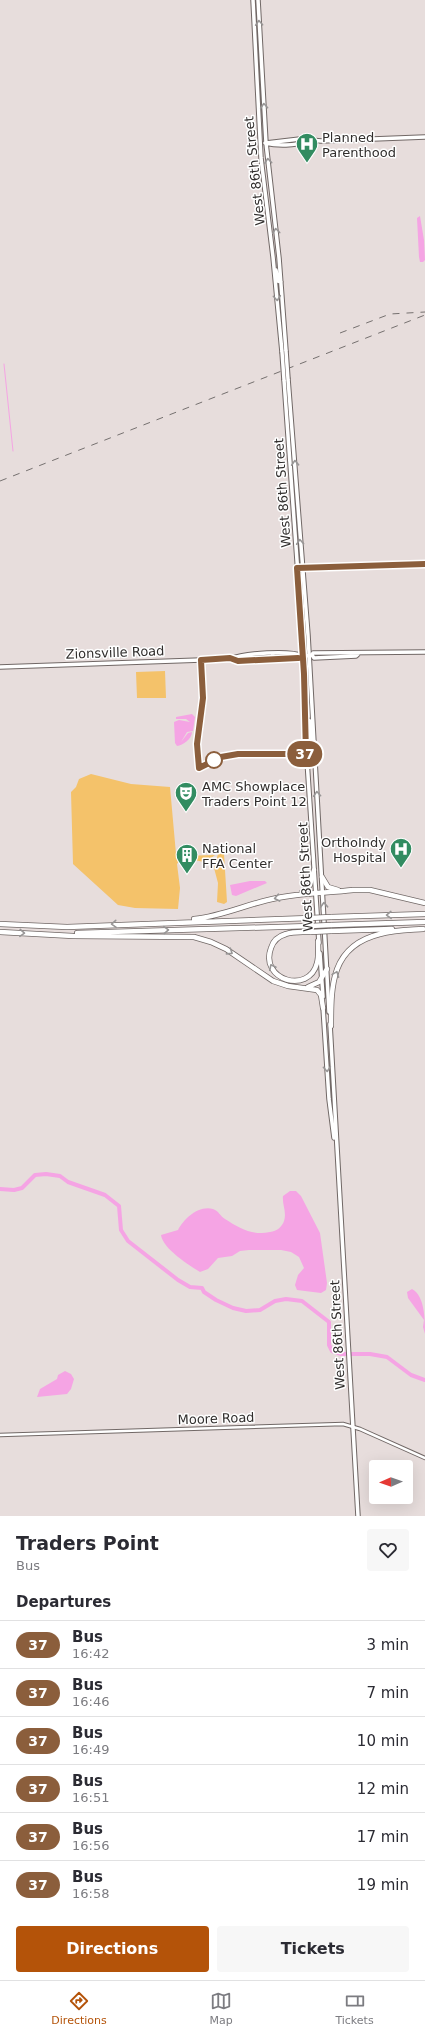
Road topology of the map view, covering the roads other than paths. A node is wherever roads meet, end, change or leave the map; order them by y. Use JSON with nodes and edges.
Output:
{"nodes":[{"id":1,"x":253,"y":0,"type":"edge"},
{"id":2,"x":258,"y":0,"type":"edge"},
{"id":3,"x":425,"y":137,"type":"edge"},
{"id":4,"x":260,"y":142,"type":"junction"},
{"id":5,"x":266,"y":143,"type":"junction"},
{"id":6,"x":274,"y":265,"type":"junction"},
{"id":7,"x":281,"y":282,"type":"junction"},
{"id":8,"x":284,"y":352,"type":"junction"},
{"id":9,"x":286,"y":379,"type":"junction"},
{"id":10,"x":425,"y":652,"type":"edge"},
{"id":11,"x":273,"y":654,"type":"junction"},
{"id":12,"x":303,"y":656,"type":"junction"},
{"id":13,"x":311,"y":656,"type":"junction"},
{"id":14,"x":230,"y":658,"type":"junction"},
{"id":15,"x":260,"y":660,"type":"junction"},
{"id":16,"x":0,"y":667,"type":"edge"},
{"id":17,"x":306,"y":719,"type":"junction"},
{"id":18,"x":314,"y":748,"type":"junction"},
{"id":19,"x":314,"y":870,"type":"junction"},
{"id":20,"x":322,"y":877,"type":"junction"},
{"id":21,"x":353,"y":890,"type":"junction"},
{"id":22,"x":315,"y":892,"type":"junction"},
{"id":23,"x":323,"y":892,"type":"junction"},
{"id":24,"x":299,"y":894,"type":"junction"},
{"id":25,"x":425,"y":902,"type":"edge"},
{"id":26,"x":425,"y":914,"type":"edge"},
{"id":27,"x":425,"y":922,"type":"edge"},
{"id":28,"x":140,"y":923,"type":"junction"},
{"id":29,"x":0,"y":924,"type":"edge"},
{"id":30,"x":424,"y":928,"type":"edge"},
{"id":31,"x":0,"y":932,"type":"edge"},
{"id":32,"x":44,"y":934,"type":"junction"},
{"id":33,"x":318,"y":941,"type":"junction"},
{"id":34,"x":327,"y":970,"type":"junction"},
{"id":35,"x":322,"y":979,"type":"junction"},
{"id":36,"x":298,"y":988,"type":"junction"},
{"id":37,"x":323,"y":1008,"type":"junction"},
{"id":38,"x":331,"y":1026,"type":"junction"},
{"id":39,"x":337,"y":1153,"type":"junction"},
{"id":40,"x":353,"y":1426,"type":"junction"},
{"id":41,"x":0,"y":1435,"type":"edge"},
{"id":42,"x":425,"y":1458,"type":"edge"},
{"id":43,"x":358,"y":1516,"type":"edge"}],
"edges":[{"from":1,"to":4,"type":"main road","name":"West 86th Street"},
{"from":5,"to":2,"type":"main road","name":"West 86th Street","one_way":true},
{"from":3,"to":5,"type":"main road"},
{"from":4,"to":5,"type":"main road"},
{"from":4,"to":6,"type":"main road","name":"West 86th Street"},
{"from":7,"to":5,"type":"main road","name":"West 86th Street","one_way":true},
{"from":6,"to":7,"type":"main road"},
{"from":6,"to":8,"type":"main road","name":"West 86th Street","one_way":true},
{"from":7,"to":8,"type":"main road","name":"West 86th Street"},
{"from":8,"to":9,"type":"main road","name":"West 86th Street","bridge":true},
{"from":9,"to":12,"type":"main road","name":"West 86th Street"},
{"from":13,"to":9,"type":"main road","name":"West 86th Street","one_way":true},
{"from":10,"to":13,"type":"main road","name":"Zionsville Road"},
{"from":11,"to":12,"type":"main road","name":"Zionsville Road"},
{"from":11,"to":14,"type":"main road","name":"Zionsville Road"},
{"from":11,"to":15,"type":"main road"},
{"from":12,"to":13,"type":"main road","name":"Zionsville Road"},
{"from":12,"to":15,"type":"main road","name":"Zionsville Road"},
{"from":12,"to":17,"type":"main road","name":"West 86th Street"},
{"from":13,"to":18,"type":"main road","name":"West 86th Street"},
{"from":14,"to":15,"type":"main road","name":"Zionsville Road"},
{"from":14,"to":16,"type":"main road","name":"Zionsville Road"},
{"from":17,"to":18,"type":"main road"},
{"from":17,"to":19,"type":"main road","name":"West 86th Street"},
{"from":20,"to":18,"type":"main road","name":"West 86th Street","one_way":true},
{"from":19,"to":22,"type":"main road","name":"West 86th Street"},
{"from":19,"to":24,"type":"highway"},
{"from":20,"to":21,"type":"highway"},
{"from":20,"to":23,"type":"main road","name":"West 86th Street"},
{"from":21,"to":23,"type":"highway"},
{"from":21,"to":25,"type":"highway"},
{"from":22,"to":23,"type":"highway"},
{"from":22,"to":24,"type":"highway"},
{"from":22,"to":33,"type":"main road","name":"West 86th Street"},
{"from":34,"to":23,"type":"main road","name":"West 86th Street","one_way":true},
{"from":24,"to":28,"type":"highway","one_way":true},
{"from":26,"to":28,"type":"highway","one_way":true,"bridge":true},
{"from":32,"to":27,"type":"highway","one_way":true,"bridge":true},
{"from":28,"to":29,"type":"highway","one_way":true},
{"from":33,"to":30,"type":"highway","one_way":true,"bridge":true},
{"from":38,"to":30,"type":"highway","one_way":true},
{"from":31,"to":32,"type":"highway","one_way":true},
{"from":32,"to":36,"type":"highway","one_way":true},
{"from":33,"to":35,"type":"main road","name":"West 86th Street"},
{"from":34,"to":35,"type":"highway"},
{"from":34,"to":38,"type":"main road","name":"West 86th Street"},
{"from":35,"to":36,"type":"highway"},
{"from":35,"to":37,"type":"main road","name":"West 86th Street"},
{"from":36,"to":37,"type":"highway"},
{"from":37,"to":39,"type":"main road","name":"West 86th Street","one_way":true},
{"from":38,"to":39,"type":"main road","name":"West 86th Street"},
{"from":39,"to":40,"type":"main road","name":"West 86th Street"},
{"from":40,"to":41,"type":"street","name":"Moore Road"},
{"from":40,"to":42,"type":"street","name":"Moore Road"},
{"from":40,"to":43,"type":"main road","name":"West 86th Street"}]}
